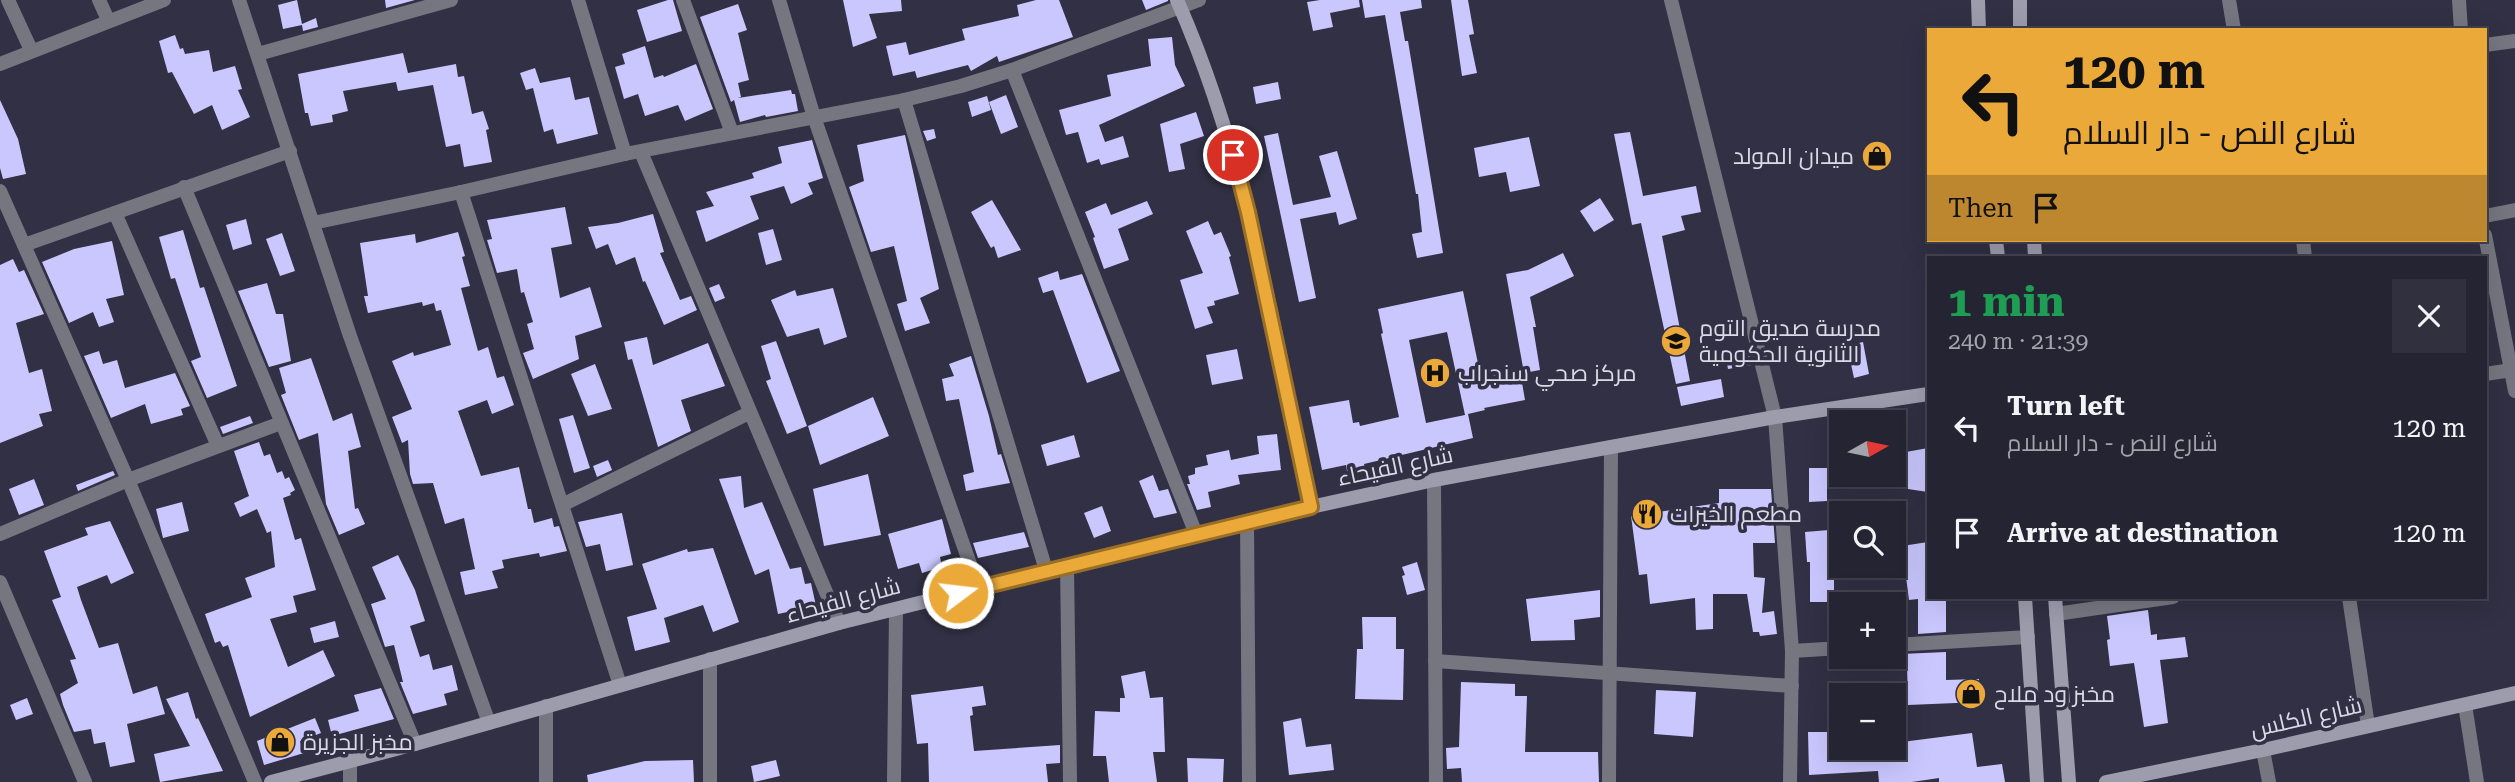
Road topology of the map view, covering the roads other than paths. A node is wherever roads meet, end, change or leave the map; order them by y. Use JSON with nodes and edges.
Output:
{"nodes":[{"id":1,"x":8,"y":0,"type":"edge"},
{"id":2,"x":99,"y":0,"type":"edge"},
{"id":3,"x":164,"y":0,"type":"edge"},
{"id":4,"x":239,"y":0,"type":"edge"},
{"id":5,"x":451,"y":0,"type":"edge"},
{"id":6,"x":578,"y":0,"type":"edge"},
{"id":7,"x":683,"y":0,"type":"edge"},
{"id":8,"x":779,"y":0,"type":"edge"},
{"id":9,"x":1199,"y":0,"type":"edge"},
{"id":10,"x":1671,"y":0,"type":"edge"},
{"id":11,"x":1978,"y":0,"type":"edge"},
{"id":12,"x":2020,"y":0,"type":"edge"},
{"id":13,"x":2229,"y":0,"type":"edge"},
{"id":14,"x":2459,"y":0,"type":"edge"},
{"id":15,"x":1179,"y":4,"type":"edge"},
{"id":16,"x":108,"y":20,"type":"junction"},
{"id":17,"x":1979,"y":28,"type":"edge"},
{"id":18,"x":2020,"y":28,"type":"edge"},
{"id":19,"x":2234,"y":28,"type":"edge"},
{"id":20,"x":2461,"y":28,"type":"edge"},
{"id":21,"x":2515,"y":41,"type":"edge"},
{"id":22,"x":2487,"y":45,"type":"edge"},
{"id":23,"x":31,"y":50,"type":"junction"},
{"id":24,"x":258,"y":54,"type":"junction"},
{"id":25,"x":0,"y":64,"type":"edge"},
{"id":26,"x":1012,"y":71,"type":"junction"},
{"id":27,"x":904,"y":100,"type":"junction"},
{"id":28,"x":814,"y":117,"type":"junction"},
{"id":29,"x":732,"y":133,"type":"junction"},
{"id":30,"x":290,"y":151,"type":"junction"},
{"id":31,"x":641,"y":152,"type":"junction"},
{"id":32,"x":625,"y":155,"type":"junction"},
{"id":33,"x":184,"y":187,"type":"junction"},
{"id":34,"x":0,"y":191,"type":"edge"},
{"id":35,"x":461,"y":192,"type":"junction"},
{"id":36,"x":2515,"y":210,"type":"edge"},
{"id":37,"x":115,"y":213,"type":"junction"},
{"id":38,"x":2487,"y":216,"type":"edge"},
{"id":39,"x":313,"y":223,"type":"junction"},
{"id":40,"x":2487,"y":242,"type":"edge"},
{"id":41,"x":24,"y":245,"type":"junction"},
{"id":42,"x":2512,"y":360,"type":"edge"},
{"id":43,"x":2487,"y":373,"type":"edge"},
{"id":44,"x":2515,"y":391,"type":"edge"},
{"id":45,"x":1927,"y":394,"type":"edge"},
{"id":46,"x":749,"y":413,"type":"junction"},
{"id":47,"x":1775,"y":417,"type":"junction"},
{"id":48,"x":281,"y":423,"type":"junction"},
{"id":49,"x":218,"y":446,"type":"junction"},
{"id":50,"x":1611,"y":447,"type":"junction"},
{"id":51,"x":128,"y":480,"type":"junction"},
{"id":52,"x":1434,"y":480,"type":"junction"},
{"id":53,"x":564,"y":504,"type":"junction"},
{"id":54,"x":1311,"y":507,"type":"junction"},
{"id":55,"x":1247,"y":521,"type":"junction"},
{"id":56,"x":0,"y":534,"type":"edge"},
{"id":57,"x":1196,"y":534,"type":"junction"},
{"id":58,"x":1068,"y":565,"type":"junction"},
{"id":59,"x":1046,"y":570,"type":"junction"},
{"id":60,"x":0,"y":582,"type":"edge"},
{"id":61,"x":978,"y":587,"type":"junction"},
{"id":62,"x":2025,"y":599,"type":"edge"},
{"id":63,"x":2055,"y":599,"type":"edge"},
{"id":64,"x":2159,"y":599,"type":"edge"},
{"id":65,"x":2349,"y":599,"type":"edge"},
{"id":66,"x":896,"y":609,"type":"junction"},
{"id":67,"x":2056,"y":614,"type":"junction"},
{"id":68,"x":839,"y":623,"type":"junction"},
{"id":69,"x":2028,"y":637,"type":"junction"},
{"id":70,"x":1906,"y":644,"type":"edge"},
{"id":71,"x":1829,"y":649,"type":"edge"},
{"id":72,"x":1792,"y":651,"type":"junction"},
{"id":73,"x":710,"y":659,"type":"junction"},
{"id":74,"x":1435,"y":662,"type":"junction"},
{"id":75,"x":1608,"y":673,"type":"junction"},
{"id":76,"x":620,"y":685,"type":"junction"},
{"id":77,"x":1792,"y":685,"type":"junction"},
{"id":78,"x":2515,"y":693,"type":"edge"},
{"id":79,"x":2465,"y":705,"type":"junction"},
{"id":80,"x":547,"y":706,"type":"junction"},
{"id":81,"x":489,"y":723,"type":"junction"},
{"id":82,"x":2368,"y":726,"type":"junction"},
{"id":83,"x":415,"y":744,"type":"junction"},
{"id":84,"x":2263,"y":750,"type":"junction"},
{"id":85,"x":351,"y":760,"type":"junction"},
{"id":86,"x":85,"y":782,"type":"edge"},
{"id":87,"x":255,"y":782,"type":"edge"},
{"id":88,"x":271,"y":782,"type":"edge"},
{"id":89,"x":350,"y":782,"type":"edge"},
{"id":90,"x":546,"y":782,"type":"edge"},
{"id":91,"x":710,"y":782,"type":"edge"},
{"id":92,"x":894,"y":782,"type":"edge"},
{"id":93,"x":1070,"y":782,"type":"edge"},
{"id":94,"x":1249,"y":782,"type":"edge"},
{"id":95,"x":1436,"y":782,"type":"edge"},
{"id":96,"x":1609,"y":782,"type":"edge"},
{"id":97,"x":1790,"y":782,"type":"edge"},
{"id":98,"x":2038,"y":782,"type":"edge"},
{"id":99,"x":2069,"y":782,"type":"edge"},
{"id":100,"x":2106,"y":782,"type":"edge"},
{"id":101,"x":2269,"y":782,"type":"edge"},
{"id":102,"x":2477,"y":782,"type":"edge"}],
"edges":[{"from":1,"to":23,"type":"street"},
{"from":2,"to":16,"type":"street"},
{"from":3,"to":16,"type":"street"},
{"from":4,"to":24,"type":"street"},
{"from":5,"to":24,"type":"street"},
{"from":6,"to":32,"type":"street"},
{"from":7,"to":29,"type":"street"},
{"from":8,"to":28,"type":"street"},
{"from":9,"to":15,"type":"street"},
{"from":10,"to":47,"type":"street"},
{"from":11,"to":17,"type":"street"},
{"from":12,"to":18,"type":"street"},
{"from":13,"to":19,"type":"street"},
{"from":14,"to":20,"type":"street"},
{"from":15,"to":26,"type":"street"},
{"from":15,"to":54,"type":"street"},
{"from":16,"to":23,"type":"street"},
{"from":21,"to":22,"type":"street"},
{"from":23,"to":25,"type":"street"},
{"from":24,"to":30,"type":"street"},
{"from":26,"to":27,"type":"street"},
{"from":26,"to":57,"type":"street"},
{"from":27,"to":28,"type":"street"},
{"from":27,"to":59,"type":"street"},
{"from":28,"to":29,"type":"street"},
{"from":28,"to":61,"type":"street"},
{"from":29,"to":31,"type":"street"},
{"from":30,"to":33,"type":"street"},
{"from":30,"to":39,"type":"street"},
{"from":31,"to":32,"type":"street"},
{"from":31,"to":46,"type":"street"},
{"from":32,"to":35,"type":"street"},
{"from":33,"to":37,"type":"street"},
{"from":33,"to":48,"type":"street"},
{"from":34,"to":41,"type":"street"},
{"from":35,"to":39,"type":"street"},
{"from":35,"to":53,"type":"street"},
{"from":36,"to":38,"type":"street"},
{"from":37,"to":41,"type":"street"},
{"from":37,"to":49,"type":"street"},
{"from":39,"to":81,"type":"street"},
{"from":40,"to":42,"type":"street"},
{"from":41,"to":51,"type":"street"},
{"from":42,"to":43,"type":"street"},
{"from":42,"to":44,"type":"street"},
{"from":45,"to":47,"type":"street","name":"شارع الفيحاء"},
{"from":46,"to":53,"type":"street"},
{"from":46,"to":68,"type":"street"},
{"from":47,"to":50,"type":"street","name":"شارع الفيحاء"},
{"from":47,"to":72,"type":"street"},
{"from":48,"to":49,"type":"street"},
{"from":48,"to":83,"type":"street"},
{"from":49,"to":51,"type":"street"},
{"from":50,"to":52,"type":"street","name":"شارع الفيحاء"},
{"from":50,"to":75,"type":"street"},
{"from":51,"to":56,"type":"street"},
{"from":51,"to":87,"type":"street"},
{"from":52,"to":54,"type":"street","name":"شارع الفيحاء"},
{"from":52,"to":74,"type":"street"},
{"from":53,"to":76,"type":"street"},
{"from":54,"to":55,"type":"street","name":"شارع الفيحاء"},
{"from":55,"to":57,"type":"street","name":"شارع الفيحاء"},
{"from":55,"to":94,"type":"street"},
{"from":57,"to":58,"type":"street","name":"شارع الفيحاء"},
{"from":58,"to":59,"type":"street","name":"شارع الفيحاء"},
{"from":58,"to":93,"type":"street"},
{"from":59,"to":61,"type":"street","name":"شارع الفيحاء"},
{"from":60,"to":86,"type":"street"},
{"from":61,"to":66,"type":"street","name":"شارع الفيحاء"},
{"from":62,"to":69,"type":"street"},
{"from":63,"to":67,"type":"street"},
{"from":64,"to":67,"type":"street"},
{"from":65,"to":82,"type":"street"},
{"from":66,"to":68,"type":"street","name":"شارع الفيحاء"},
{"from":66,"to":92,"type":"street"},
{"from":67,"to":99,"type":"street"},
{"from":68,"to":73,"type":"street","name":"شارع الفيحاء"},
{"from":69,"to":70,"type":"street"},
{"from":69,"to":98,"type":"street"},
{"from":71,"to":72,"type":"street"},
{"from":72,"to":77,"type":"street"},
{"from":73,"to":76,"type":"street","name":"شارع الفيحاء"},
{"from":73,"to":91,"type":"street"},
{"from":74,"to":75,"type":"street"},
{"from":74,"to":95,"type":"street"},
{"from":75,"to":77,"type":"street"},
{"from":75,"to":96,"type":"street"},
{"from":76,"to":80,"type":"street","name":"شارع الفيحاء"},
{"from":77,"to":97,"type":"street"},
{"from":78,"to":79,"type":"street","name":"شارع الكلس"},
{"from":79,"to":82,"type":"street","name":"شارع الكلس"},
{"from":79,"to":102,"type":"street"},
{"from":80,"to":81,"type":"street","name":"شارع الفيحاء"},
{"from":80,"to":90,"type":"street"},
{"from":81,"to":83,"type":"street","name":"شارع الفيحاء"},
{"from":82,"to":84,"type":"street","name":"شارع الكلس"},
{"from":83,"to":85,"type":"street","name":"شارع الفيحاء"},
{"from":84,"to":100,"type":"street","name":"شارع الكلس"},
{"from":84,"to":101,"type":"street"},
{"from":85,"to":88,"type":"street","name":"شارع الفيحاء"},
{"from":85,"to":89,"type":"street"}]}
